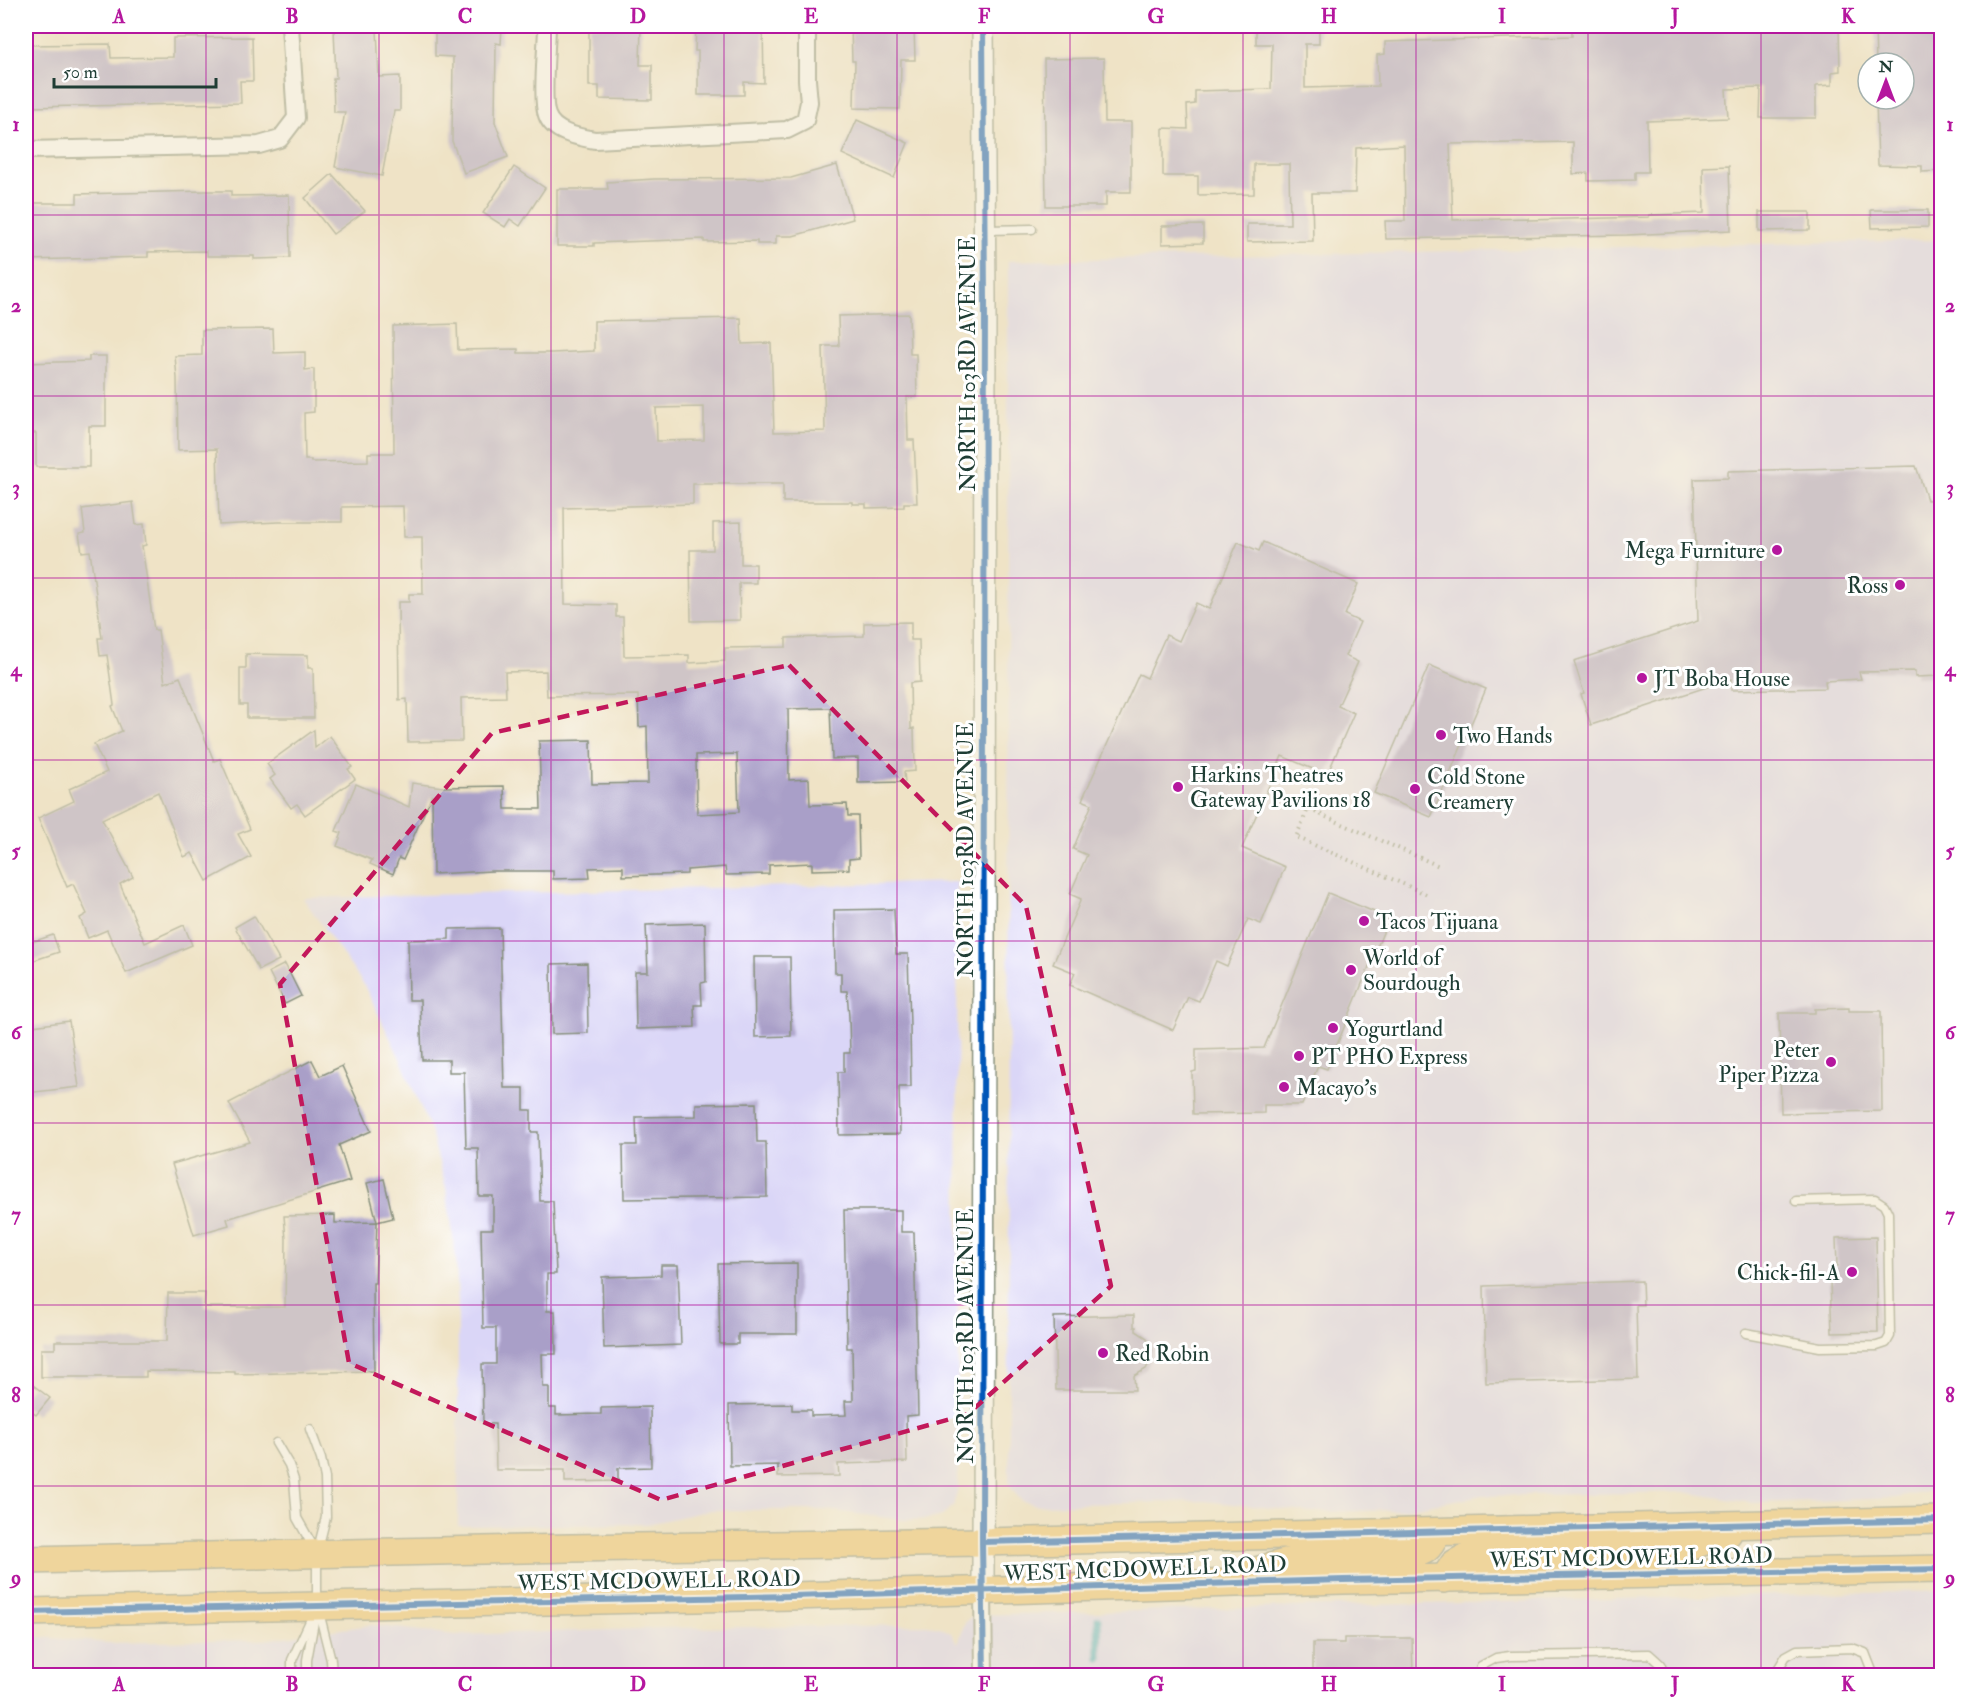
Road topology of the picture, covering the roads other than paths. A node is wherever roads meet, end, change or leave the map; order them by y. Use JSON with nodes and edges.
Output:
{"nodes":[{"id":1,"x":290,"y":26,"type":"edge"},
{"id":2,"x":547,"y":26,"type":"edge"},
{"id":3,"x":807,"y":26,"type":"edge"},
{"id":4,"x":983,"y":26,"type":"edge"},
{"id":5,"x":26,"y":150,"type":"edge"},
{"id":6,"x":1032,"y":229,"type":"dead end"},
{"id":7,"x":985,"y":230,"type":"junction"},
{"id":8,"x":1796,"y":1201,"type":"dead end"},
{"id":9,"x":1746,"y":1333,"type":"dead end"},
{"id":10,"x":310,"y":1429,"type":"dead end"},
{"id":11,"x":276,"y":1443,"type":"dead end"},
{"id":12,"x":1941,"y":1520,"type":"edge"},
{"id":13,"x":1752,"y":1525,"type":"junction"},
{"id":14,"x":1437,"y":1532,"type":"junction"},
{"id":15,"x":982,"y":1542,"type":"junction"},
{"id":16,"x":317,"y":1553,"type":"junction"},
{"id":17,"x":26,"y":1560,"type":"edge"},
{"id":18,"x":1941,"y":1569,"type":"edge"},
{"id":19,"x":1444,"y":1579,"type":"junction"},
{"id":20,"x":1210,"y":1585,"type":"junction"},
{"id":21,"x":983,"y":1591,"type":"junction"},
{"id":22,"x":317,"y":1605,"type":"junction"},
{"id":23,"x":26,"y":1612,"type":"edge"},
{"id":24,"x":1775,"y":1674,"type":"edge"},
{"id":25,"x":292,"y":1676,"type":"edge"},
{"id":26,"x":307,"y":1676,"type":"edge"},
{"id":27,"x":332,"y":1676,"type":"edge"},
{"id":28,"x":984,"y":1676,"type":"edge"},
{"id":29,"x":1478,"y":1676,"type":"edge"},
{"id":30,"x":1665,"y":1676,"type":"edge"},
{"id":31,"x":1874,"y":1676,"type":"edge"}],
"edges":[{"from":1,"to":5,"type":"street"},
{"from":2,"to":3,"type":"street"},
{"from":4,"to":7,"type":"street","name":"NORTH 103RD AVENUE"},
{"from":6,"to":7,"type":"lane"},
{"from":7,"to":15,"type":"street","name":"NORTH 103RD AVENUE"},
{"from":8,"to":9,"type":"lane"},
{"from":10,"to":16,"type":"lane"},
{"from":11,"to":16,"type":"lane"},
{"from":12,"to":13,"type":"main road","name":"WEST MCDOWELL ROAD"},
{"from":13,"to":14,"type":"main road","name":"WEST MCDOWELL ROAD"},
{"from":13,"to":19,"type":"main road"},
{"from":14,"to":15,"type":"main road","name":"WEST MCDOWELL ROAD"},
{"from":14,"to":20,"type":"main road"},
{"from":15,"to":16,"type":"main road","name":"WEST MCDOWELL ROAD"},
{"from":15,"to":21,"type":"street","name":"NORTH 103RD AVENUE"},
{"from":16,"to":17,"type":"main road","name":"WEST MCDOWELL ROAD"},
{"from":16,"to":22,"type":"lane"},
{"from":18,"to":19,"type":"main road","name":"WEST MCDOWELL ROAD"},
{"from":19,"to":20,"type":"main road","name":"WEST MCDOWELL ROAD"},
{"from":20,"to":21,"type":"main road","name":"WEST MCDOWELL ROAD"},
{"from":21,"to":22,"type":"main road","name":"WEST MCDOWELL ROAD"},
{"from":21,"to":28,"type":"street","name":"NORTH 103RD AVENUE"},
{"from":22,"to":23,"type":"main road","name":"WEST MCDOWELL ROAD"},
{"from":22,"to":25,"type":"lane"},
{"from":22,"to":26,"type":"lane"},
{"from":22,"to":27,"type":"lane"},
{"from":24,"to":31,"type":"lane"},
{"from":29,"to":30,"type":"lane"}]}
